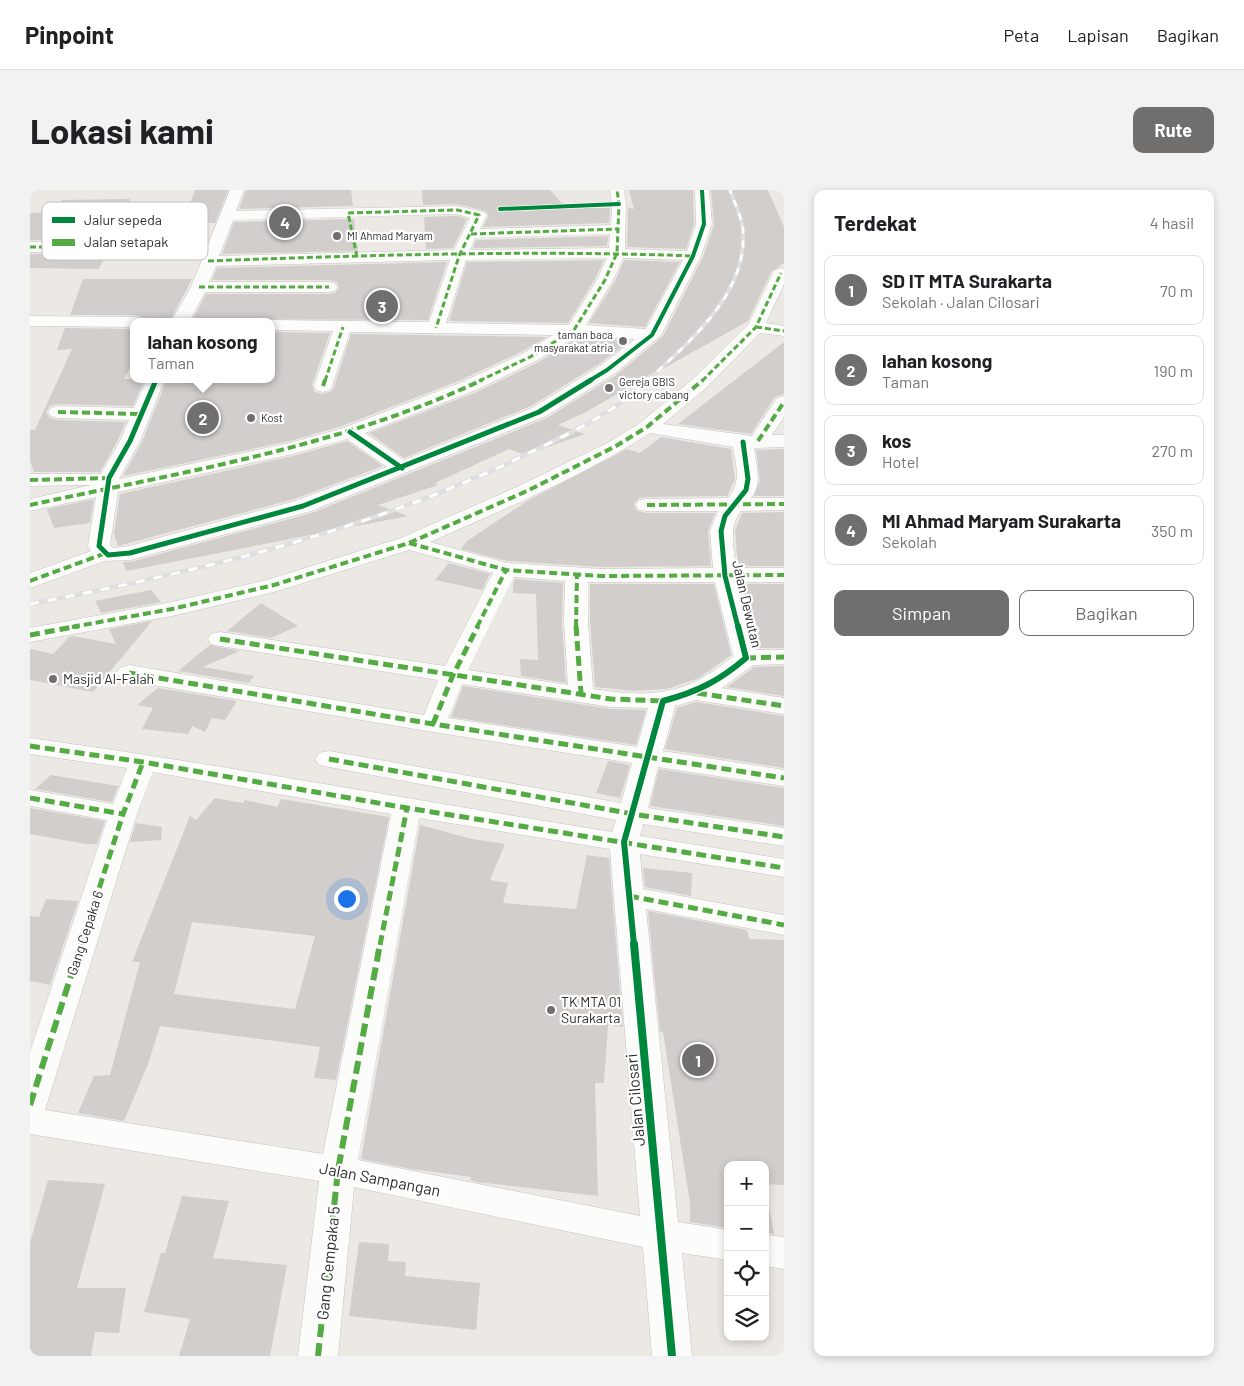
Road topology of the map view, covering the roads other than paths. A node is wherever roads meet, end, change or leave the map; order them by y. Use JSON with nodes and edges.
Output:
{"nodes":[{"id":1,"x":617,"y":190,"type":"edge"},
{"id":2,"x":702,"y":190,"type":"edge"},
{"id":3,"x":235,"y":195,"type":"edge"},
{"id":4,"x":438,"y":195,"type":"dead end"},
{"id":5,"x":381,"y":198,"type":"dead end"},
{"id":6,"x":250,"y":200,"type":"dead end"},
{"id":7,"x":348,"y":213,"type":"junction"},
{"id":8,"x":226,"y":216,"type":"junction"},
{"id":9,"x":617,"y":229,"type":"junction"},
{"id":10,"x":470,"y":234,"type":"junction"},
{"id":11,"x":616,"y":253,"type":"junction"},
{"id":12,"x":459,"y":256,"type":"junction"},
{"id":13,"x":693,"y":256,"type":"junction"},
{"id":14,"x":357,"y":257,"type":"junction"},
{"id":15,"x":208,"y":261,"type":"junction"},
{"id":16,"x":781,"y":272,"type":"dead end"},
{"id":17,"x":199,"y":287,"type":"junction"},
{"id":18,"x":329,"y":287,"type":"dead end"},
{"id":19,"x":182,"y":318,"type":"edge"},
{"id":20,"x":30,"y":321,"type":"edge"},
{"id":21,"x":130,"y":322,"type":"edge"},
{"id":22,"x":275,"y":325,"type":"edge"},
{"id":23,"x":343,"y":327,"type":"junction"},
{"id":24,"x":756,"y":327,"type":"junction"},
{"id":25,"x":436,"y":328,"type":"junction"},
{"id":26,"x":574,"y":330,"type":"junction"},
{"id":27,"x":784,"y":331,"type":"edge"},
{"id":28,"x":652,"y":335,"type":"junction"},
{"id":29,"x":154,"y":383,"type":"edge"},
{"id":30,"x":322,"y":386,"type":"dead end"},
{"id":31,"x":784,"y":402,"type":"edge"},
{"id":32,"x":58,"y":412,"type":"dead end"},
{"id":33,"x":141,"y":414,"type":"junction"},
{"id":34,"x":647,"y":427,"type":"junction"},
{"id":35,"x":350,"y":432,"type":"junction"},
{"id":36,"x":751,"y":441,"type":"junction"},
{"id":37,"x":784,"y":441,"type":"edge"},
{"id":38,"x":402,"y":468,"type":"junction"},
{"id":39,"x":30,"y":480,"type":"edge"},
{"id":40,"x":109,"y":483,"type":"junction"},
{"id":41,"x":734,"y":504,"type":"junction"},
{"id":42,"x":784,"y":504,"type":"edge"},
{"id":43,"x":30,"y":505,"type":"edge"},
{"id":44,"x":647,"y":505,"type":"dead end"},
{"id":45,"x":409,"y":543,"type":"junction"},
{"id":46,"x":106,"y":553,"type":"junction"},
{"id":47,"x":506,"y":570,"type":"junction"},
{"id":48,"x":577,"y":574,"type":"junction"},
{"id":49,"x":784,"y":575,"type":"edge"},
{"id":50,"x":725,"y":576,"type":"junction"},
{"id":51,"x":30,"y":581,"type":"edge"},
{"id":52,"x":30,"y":635,"type":"edge"},
{"id":53,"x":220,"y":638,"type":"dead end"},
{"id":54,"x":784,"y":657,"type":"edge"},
{"id":55,"x":746,"y":658,"type":"junction"},
{"id":56,"x":130,"y":673,"type":"dead end"},
{"id":57,"x":453,"y":675,"type":"junction"},
{"id":58,"x":696,"y":692,"type":"junction"},
{"id":59,"x":581,"y":693,"type":"junction"},
{"id":60,"x":663,"y":701,"type":"junction"},
{"id":61,"x":784,"y":706,"type":"edge"},
{"id":62,"x":433,"y":724,"type":"junction"},
{"id":63,"x":30,"y":746,"type":"edge"},
{"id":64,"x":648,"y":757,"type":"junction"},
{"id":65,"x":328,"y":758,"type":"dead end"},
{"id":66,"x":143,"y":762,"type":"junction"},
{"id":67,"x":784,"y":778,"type":"edge"},
{"id":68,"x":30,"y":798,"type":"edge"},
{"id":69,"x":407,"y":808,"type":"junction"},
{"id":70,"x":123,"y":814,"type":"junction"},
{"id":71,"x":633,"y":814,"type":"junction"},
{"id":72,"x":784,"y":837,"type":"edge"},
{"id":73,"x":624,"y":842,"type":"junction"},
{"id":74,"x":784,"y":868,"type":"edge"},
{"id":75,"x":630,"y":896,"type":"junction"},
{"id":76,"x":784,"y":925,"type":"edge"},
{"id":77,"x":30,"y":1105,"type":"edge"},
{"id":78,"x":30,"y":1121,"type":"edge"},
{"id":79,"x":338,"y":1170,"type":"junction"},
{"id":80,"x":661,"y":1235,"type":"junction"},
{"id":81,"x":724,"y":1244,"type":"edge"},
{"id":82,"x":769,"y":1251,"type":"edge"},
{"id":83,"x":784,"y":1253,"type":"edge"},
{"id":84,"x":318,"y":1356,"type":"edge"},
{"id":85,"x":672,"y":1356,"type":"edge"}],
"edges":[{"from":1,"to":9,"type":"street"},
{"from":2,"to":13,"type":"street"},
{"from":3,"to":6,"type":"street"},
{"from":3,"to":8,"type":"street"},
{"from":4,"to":5,"type":"street"},
{"from":7,"to":8,"type":"street"},
{"from":7,"to":10,"type":"street"},
{"from":7,"to":14,"type":"street"},
{"from":8,"to":15,"type":"street"},
{"from":9,"to":10,"type":"street"},
{"from":9,"to":11,"type":"street"},
{"from":10,"to":12,"type":"street"},
{"from":11,"to":12,"type":"street"},
{"from":11,"to":13,"type":"street"},
{"from":11,"to":26,"type":"street"},
{"from":12,"to":14,"type":"street"},
{"from":12,"to":25,"type":"street"},
{"from":13,"to":28,"type":"street"},
{"from":14,"to":15,"type":"street"},
{"from":15,"to":17,"type":"street"},
{"from":16,"to":24,"type":"street"},
{"from":17,"to":18,"type":"street"},
{"from":17,"to":19,"type":"street"},
{"from":20,"to":21,"type":"street"},
{"from":22,"to":23,"type":"street"},
{"from":23,"to":25,"type":"street"},
{"from":23,"to":30,"type":"street"},
{"from":24,"to":27,"type":"street"},
{"from":24,"to":34,"type":"street"},
{"from":25,"to":26,"type":"street"},
{"from":26,"to":28,"type":"street"},
{"from":26,"to":35,"type":"street"},
{"from":28,"to":38,"type":"street"},
{"from":29,"to":33,"type":"street"},
{"from":31,"to":36,"type":"street"},
{"from":32,"to":33,"type":"street"},
{"from":33,"to":40,"type":"street"},
{"from":34,"to":36,"type":"street"},
{"from":34,"to":45,"type":"street"},
{"from":35,"to":38,"type":"street"},
{"from":35,"to":40,"type":"street"},
{"from":36,"to":37,"type":"street"},
{"from":36,"to":41,"type":"street","name":"Jalan Dewutan"},
{"from":38,"to":46,"type":"street"},
{"from":39,"to":40,"type":"street"},
{"from":40,"to":43,"type":"street"},
{"from":40,"to":46,"type":"street"},
{"from":41,"to":42,"type":"street"},
{"from":41,"to":44,"type":"street"},
{"from":41,"to":50,"type":"street","name":"Jalan Dewutan"},
{"from":45,"to":47,"type":"street"},
{"from":45,"to":52,"type":"street"},
{"from":46,"to":51,"type":"street"},
{"from":47,"to":48,"type":"street"},
{"from":47,"to":57,"type":"street"},
{"from":48,"to":50,"type":"street"},
{"from":48,"to":59,"type":"street"},
{"from":49,"to":50,"type":"street"},
{"from":50,"to":55,"type":"street","name":"Jalan Dewutan"},
{"from":53,"to":57,"type":"street","name":"Jalan Dewutan"},
{"from":54,"to":55,"type":"street"},
{"from":55,"to":58,"type":"street","name":"Jalan Dewutan"},
{"from":56,"to":62,"type":"street"},
{"from":57,"to":59,"type":"street","name":"Jalan Dewutan"},
{"from":57,"to":62,"type":"street"},
{"from":58,"to":60,"type":"street","name":"Jalan Dewutan"},
{"from":58,"to":61,"type":"street"},
{"from":59,"to":60,"type":"street","name":"Jalan Dewutan"},
{"from":60,"to":64,"type":"street"},
{"from":62,"to":64,"type":"street"},
{"from":63,"to":66,"type":"street"},
{"from":64,"to":67,"type":"street"},
{"from":64,"to":71,"type":"street"},
{"from":65,"to":71,"type":"street"},
{"from":66,"to":69,"type":"street"},
{"from":66,"to":70,"type":"street","name":"Gang Cepaka 6"},
{"from":68,"to":70,"type":"street"},
{"from":69,"to":73,"type":"street"},
{"from":69,"to":79,"type":"street","name":"Gang Cempaka 5"},
{"from":70,"to":77,"type":"street","name":"Gang Cepaka 6"},
{"from":71,"to":72,"type":"street"},
{"from":71,"to":73,"type":"street"},
{"from":73,"to":74,"type":"street"},
{"from":73,"to":75,"type":"street","name":"Jalan Cilosari"},
{"from":75,"to":76,"type":"street"},
{"from":75,"to":80,"type":"street","name":"Jalan Cilosari"},
{"from":78,"to":79,"type":"street","name":"Jalan Sampangan"},
{"from":79,"to":80,"type":"street","name":"Jalan Sampangan"},
{"from":79,"to":84,"type":"street","name":"Gang Cempaka 5"},
{"from":80,"to":81,"type":"street","name":"Jalan Sampangan"},
{"from":80,"to":85,"type":"street","name":"Jalan Cilosari"},
{"from":82,"to":83,"type":"street"}]}
